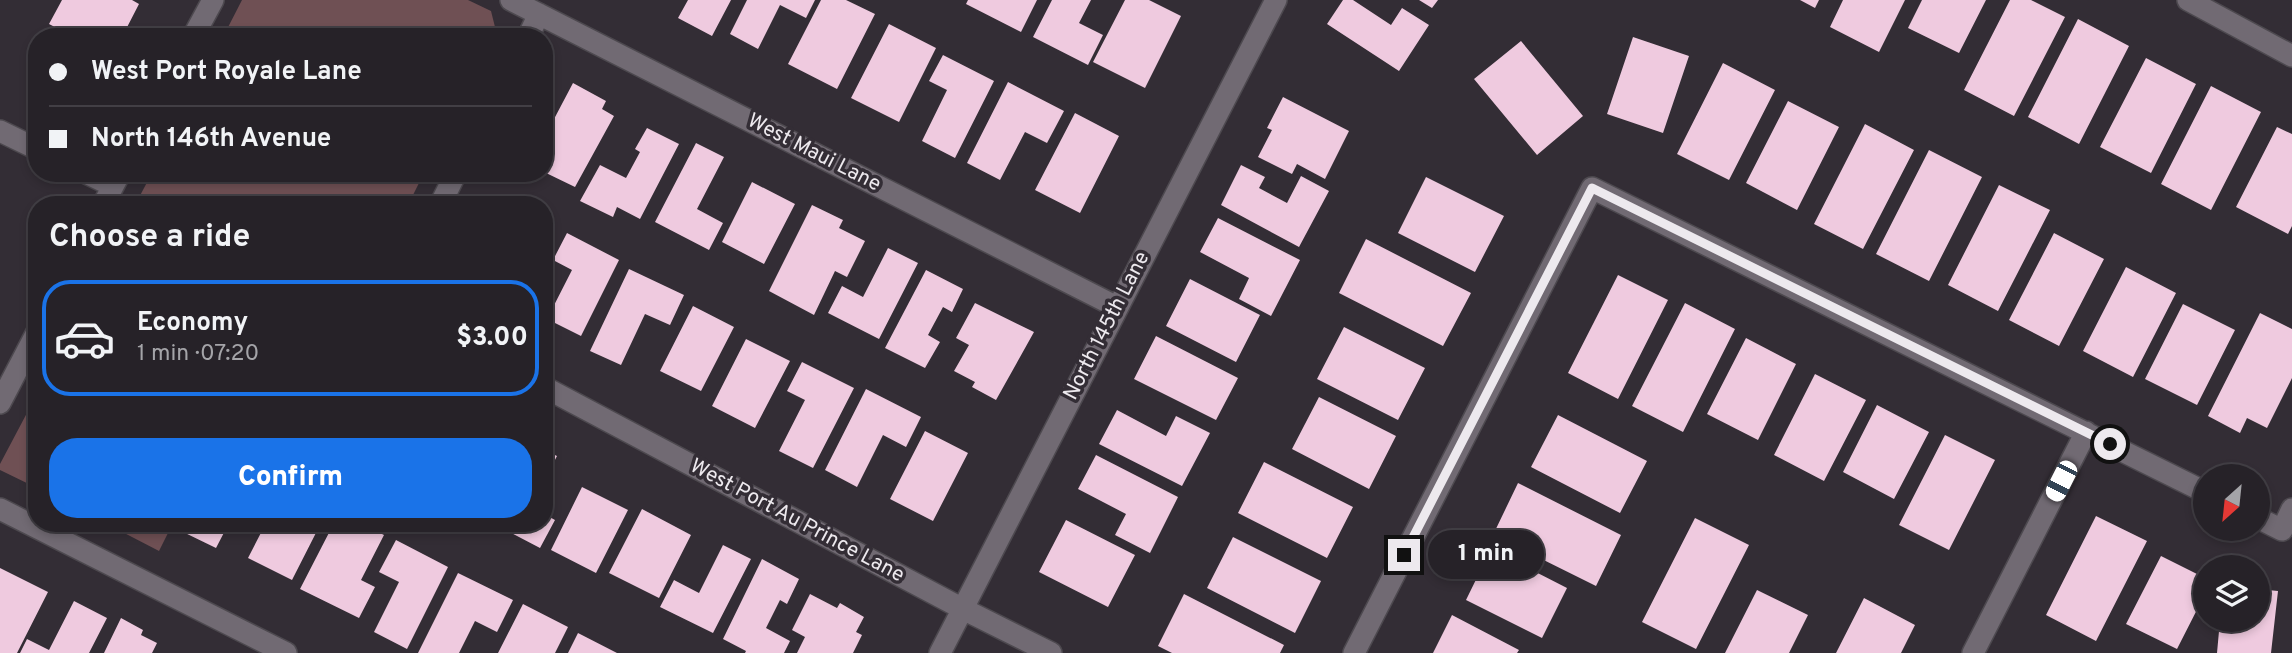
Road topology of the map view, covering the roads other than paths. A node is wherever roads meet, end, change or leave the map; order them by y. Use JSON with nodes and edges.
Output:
{"nodes":[{"id":1,"x":213,"y":0,"type":"edge"},
{"id":2,"x":511,"y":0,"type":"edge"},
{"id":3,"x":1276,"y":0,"type":"edge"},
{"id":4,"x":2188,"y":0,"type":"edge"},
{"id":5,"x":539,"y":14,"type":"junction"},
{"id":6,"x":198,"y":28,"type":"edge"},
{"id":7,"x":532,"y":28,"type":"edge"},
{"id":8,"x":2292,"y":56,"type":"edge"},
{"id":9,"x":0,"y":131,"type":"edge"},
{"id":10,"x":28,"y":145,"type":"edge"},
{"id":11,"x":1117,"y":307,"type":"junction"},
{"id":12,"x":28,"y":349,"type":"edge"},
{"id":13,"x":553,"y":392,"type":"edge"},
{"id":14,"x":0,"y":403,"type":"edge"},
{"id":15,"x":2086,"y":432,"type":"junction"},
{"id":16,"x":2193,"y":486,"type":"edge"},
{"id":17,"x":0,"y":509,"type":"edge"},
{"id":18,"x":2292,"y":509,"type":"edge"},
{"id":19,"x":28,"y":523,"type":"edge"},
{"id":20,"x":2270,"y":524,"type":"edge"},
{"id":21,"x":46,"y":532,"type":"edge"},
{"id":22,"x":963,"y":609,"type":"junction"},
{"id":23,"x":286,"y":653,"type":"edge"},
{"id":24,"x":940,"y":653,"type":"edge"},
{"id":25,"x":1051,"y":653,"type":"edge"},
{"id":26,"x":1354,"y":653,"type":"edge"},
{"id":27,"x":1973,"y":653,"type":"edge"}],
"edges":[{"from":1,"to":6,"type":"street"},
{"from":2,"to":5,"type":"street","name":"West Maui Lane"},
{"from":3,"to":11,"type":"street","name":"North 145th Lane"},
{"from":4,"to":8,"type":"street"},
{"from":5,"to":7,"type":"street"},
{"from":5,"to":11,"type":"street","name":"West Maui Lane"},
{"from":9,"to":10,"type":"street"},
{"from":11,"to":22,"type":"street","name":"North 145th Lane"},
{"from":12,"to":14,"type":"street"},
{"from":13,"to":22,"type":"street","name":"West Port Au Prince Lane"},
{"from":15,"to":16,"type":"street"},
{"from":15,"to":26,"type":"street"},
{"from":15,"to":27,"type":"street"},
{"from":17,"to":19,"type":"street"},
{"from":18,"to":20,"type":"street"},
{"from":21,"to":23,"type":"street"},
{"from":22,"to":24,"type":"street","name":"North 145th Lane"},
{"from":22,"to":25,"type":"street","name":"West Port Au Prince Lane"}]}
